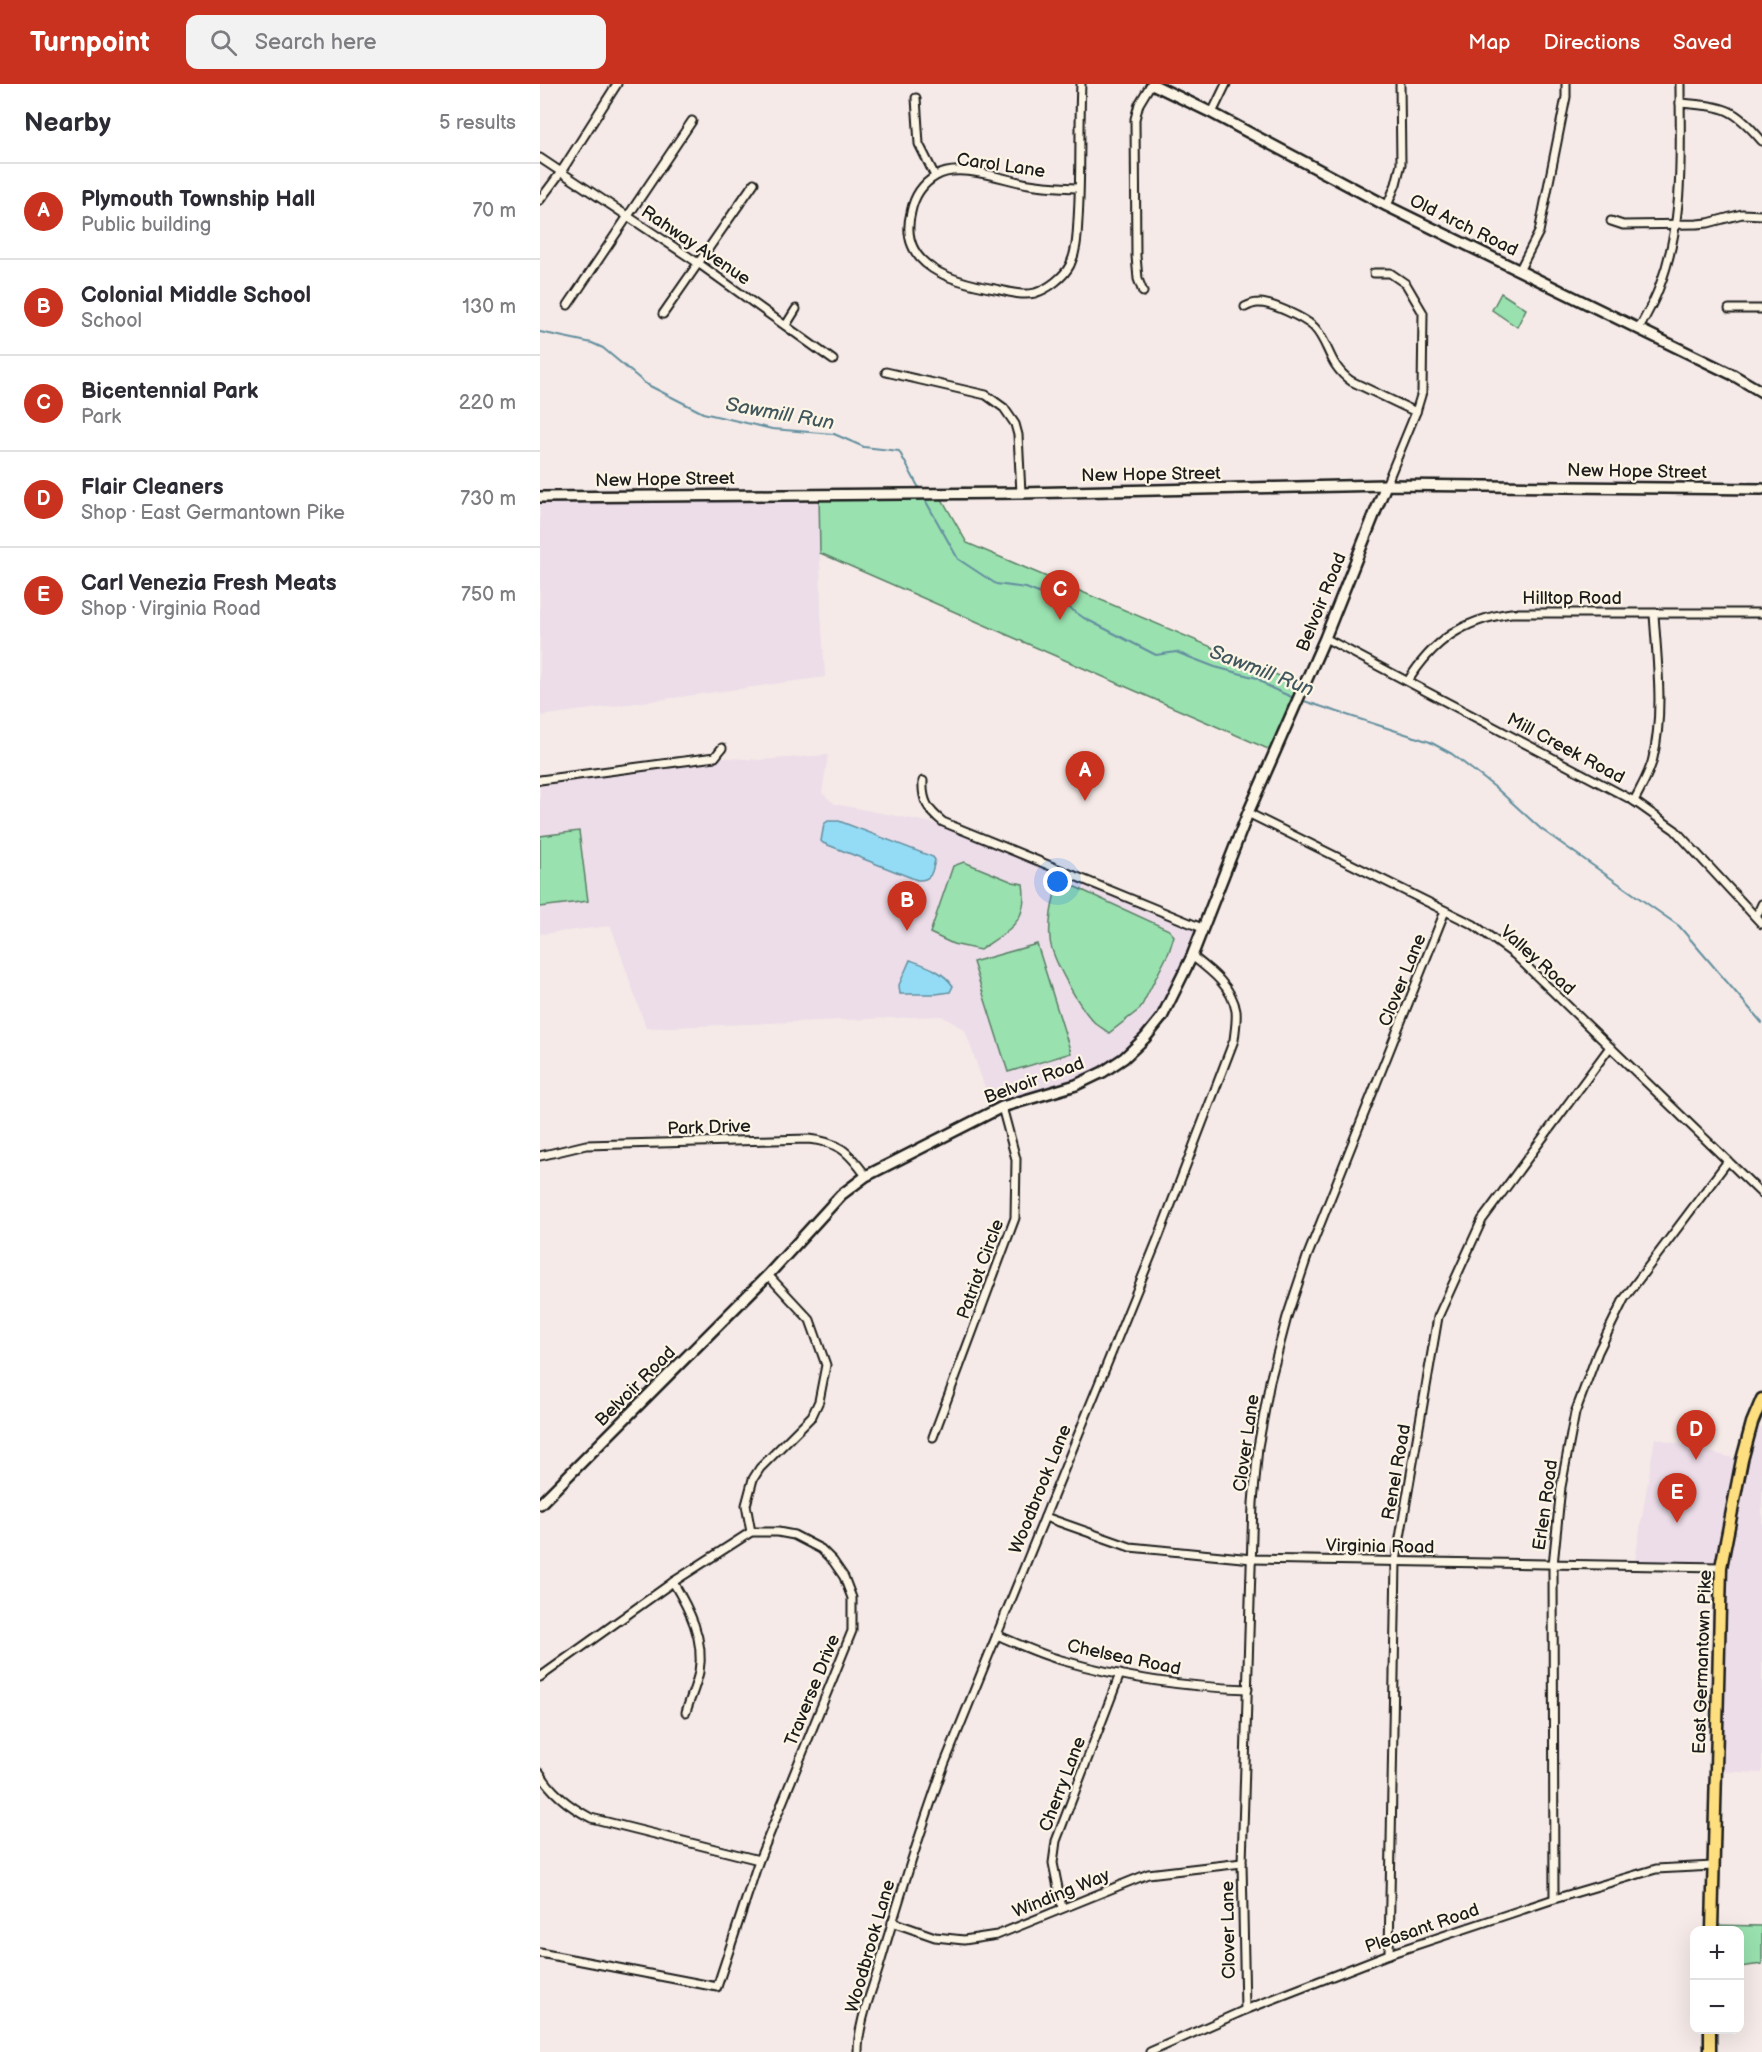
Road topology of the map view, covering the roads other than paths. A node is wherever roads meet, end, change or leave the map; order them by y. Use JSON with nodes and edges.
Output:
{"nodes":[{"id":1,"x":617,"y":84,"type":"edge"},
{"id":2,"x":1081,"y":84,"type":"edge"},
{"id":3,"x":1151,"y":84,"type":"edge"},
{"id":4,"x":1226,"y":84,"type":"edge"},
{"id":5,"x":1400,"y":84,"type":"edge"},
{"id":6,"x":1566,"y":84,"type":"edge"},
{"id":7,"x":1680,"y":84,"type":"edge"},
{"id":8,"x":916,"y":98,"type":"dead end"},
{"id":9,"x":1680,"y":103,"type":"junction"},
{"id":10,"x":1212,"y":113,"type":"junction"},
{"id":11,"x":692,"y":121,"type":"dead end"},
{"id":12,"x":1762,"y":141,"type":"edge"},
{"id":13,"x":540,"y":158,"type":"edge"},
{"id":14,"x":561,"y":172,"type":"junction"},
{"id":15,"x":935,"y":176,"type":"junction"},
{"id":16,"x":754,"y":183,"type":"dead end"},
{"id":17,"x":1079,"y":188,"type":"junction"},
{"id":18,"x":540,"y":200,"type":"edge"},
{"id":19,"x":1387,"y":206,"type":"junction"},
{"id":20,"x":1762,"y":215,"type":"edge"},
{"id":21,"x":628,"y":216,"type":"junction"},
{"id":22,"x":1611,"y":221,"type":"dead end"},
{"id":23,"x":1677,"y":224,"type":"junction"},
{"id":24,"x":698,"y":263,"type":"junction"},
{"id":25,"x":1520,"y":271,"type":"junction"},
{"id":26,"x":1374,"y":273,"type":"dead end"},
{"id":27,"x":1143,"y":292,"type":"dead end"},
{"id":28,"x":568,"y":305,"type":"dead end"},
{"id":29,"x":1245,"y":307,"type":"dead end"},
{"id":30,"x":796,"y":309,"type":"dead end"},
{"id":31,"x":1729,"y":309,"type":"dead end"},
{"id":32,"x":1762,"y":309,"type":"edge"},
{"id":33,"x":663,"y":314,"type":"dead end"},
{"id":34,"x":786,"y":325,"type":"junction"},
{"id":35,"x":1639,"y":329,"type":"junction"},
{"id":36,"x":833,"y":360,"type":"dead end"},
{"id":37,"x":886,"y":372,"type":"dead end"},
{"id":38,"x":1761,"y":389,"type":"edge"},
{"id":39,"x":1416,"y":412,"type":"junction"},
{"id":40,"x":1386,"y":485,"type":"junction"},
{"id":41,"x":1762,"y":489,"type":"edge"},
{"id":42,"x":1021,"y":493,"type":"junction"},
{"id":43,"x":540,"y":496,"type":"edge"},
{"id":44,"x":1762,"y":613,"type":"edge"},
{"id":45,"x":1654,"y":614,"type":"junction"},
{"id":46,"x":1325,"y":638,"type":"junction"},
{"id":47,"x":1407,"y":681,"type":"junction"},
{"id":48,"x":722,"y":748,"type":"dead end"},
{"id":49,"x":540,"y":780,"type":"edge"},
{"id":50,"x":923,"y":781,"type":"dead end"},
{"id":51,"x":1634,"y":801,"type":"junction"},
{"id":52,"x":1248,"y":813,"type":"junction"},
{"id":53,"x":1762,"y":904,"type":"edge"},
{"id":54,"x":1446,"y":911,"type":"junction"},
{"id":55,"x":1756,"y":917,"type":"junction"},
{"id":56,"x":1762,"y":924,"type":"edge"},
{"id":57,"x":1202,"y":928,"type":"junction"},
{"id":58,"x":1192,"y":956,"type":"junction"},
{"id":59,"x":1610,"y":1047,"type":"junction"},
{"id":60,"x":1002,"y":1107,"type":"junction"},
{"id":61,"x":540,"y":1156,"type":"edge"},
{"id":62,"x":1728,"y":1161,"type":"junction"},
{"id":63,"x":866,"y":1176,"type":"junction"},
{"id":64,"x":1762,"y":1194,"type":"edge"},
{"id":65,"x":768,"y":1275,"type":"junction"},
{"id":66,"x":1762,"y":1399,"type":"edge"},
{"id":67,"x":933,"y":1437,"type":"dead end"},
{"id":68,"x":540,"y":1504,"type":"edge"},
{"id":69,"x":1044,"y":1517,"type":"junction"},
{"id":70,"x":751,"y":1532,"type":"junction"},
{"id":71,"x":1252,"y":1559,"type":"junction"},
{"id":72,"x":1396,"y":1561,"type":"junction"},
{"id":73,"x":1553,"y":1565,"type":"junction"},
{"id":74,"x":1721,"y":1567,"type":"junction"},
{"id":75,"x":674,"y":1582,"type":"junction"},
{"id":76,"x":997,"y":1635,"type":"junction"},
{"id":77,"x":1120,"y":1674,"type":"junction"},
{"id":78,"x":540,"y":1677,"type":"edge"},
{"id":79,"x":1248,"y":1689,"type":"junction"},
{"id":80,"x":686,"y":1712,"type":"dead end"},
{"id":81,"x":540,"y":1773,"type":"edge"},
{"id":82,"x":759,"y":1860,"type":"junction"},
{"id":83,"x":1242,"y":1863,"type":"junction"},
{"id":84,"x":1713,"y":1866,"type":"junction"},
{"id":85,"x":1554,"y":1899,"type":"junction"},
{"id":86,"x":1062,"y":1908,"type":"junction"},
{"id":87,"x":892,"y":1922,"type":"junction"},
{"id":88,"x":1712,"y":1926,"type":"edge"},
{"id":89,"x":540,"y":1953,"type":"edge"},
{"id":90,"x":1389,"y":1954,"type":"junction"},
{"id":91,"x":1245,"y":2010,"type":"junction"},
{"id":92,"x":1710,"y":2034,"type":"edge"},
{"id":93,"x":858,"y":2052,"type":"edge"},
{"id":94,"x":1150,"y":2052,"type":"edge"},
{"id":95,"x":1710,"y":2052,"type":"edge"}],
"edges":[{"from":1,"to":14,"type":"street"},
{"from":2,"to":17,"type":"street","name":"Carol Lane"},
{"from":3,"to":10,"type":"street","name":"Old Arch Road"},
{"from":3,"to":27,"type":"street"},
{"from":4,"to":10,"type":"street"},
{"from":5,"to":19,"type":"street"},
{"from":6,"to":25,"type":"street"},
{"from":7,"to":9,"type":"street"},
{"from":8,"to":15,"type":"street"},
{"from":9,"to":12,"type":"street"},
{"from":9,"to":23,"type":"street"},
{"from":10,"to":19,"type":"street","name":"Old Arch Road"},
{"from":11,"to":21,"type":"street"},
{"from":13,"to":14,"type":"street","name":"Rahway Avenue"},
{"from":14,"to":18,"type":"street"},
{"from":14,"to":21,"type":"street","name":"Rahway Avenue"},
{"from":15,"to":17,"type":"street","name":"Carol Lane"},
{"from":15,"to":17,"type":"street","name":"Carol Lane"},
{"from":16,"to":24,"type":"street"},
{"from":19,"to":25,"type":"street","name":"Old Arch Road"},
{"from":20,"to":23,"type":"street"},
{"from":21,"to":24,"type":"street","name":"Rahway Avenue"},
{"from":21,"to":28,"type":"street"},
{"from":22,"to":23,"type":"street"},
{"from":23,"to":35,"type":"street"},
{"from":24,"to":33,"type":"street"},
{"from":24,"to":34,"type":"street","name":"Rahway Avenue"},
{"from":25,"to":35,"type":"street","name":"Old Arch Road"},
{"from":26,"to":39,"type":"street"},
{"from":29,"to":39,"type":"street"},
{"from":30,"to":34,"type":"street"},
{"from":31,"to":32,"type":"street"},
{"from":34,"to":36,"type":"street","name":"Rahway Avenue"},
{"from":35,"to":38,"type":"street","name":"Old Arch Road"},
{"from":37,"to":42,"type":"street"},
{"from":39,"to":40,"type":"street"},
{"from":40,"to":41,"type":"street","name":"New Hope Street"},
{"from":40,"to":42,"type":"street","name":"New Hope Street"},
{"from":40,"to":46,"type":"street","name":"Belvoir Road"},
{"from":42,"to":43,"type":"street","name":"New Hope Street"},
{"from":44,"to":45,"type":"street","name":"Hilltop Road"},
{"from":45,"to":47,"type":"street","name":"Hilltop Road"},
{"from":45,"to":51,"type":"street"},
{"from":46,"to":47,"type":"street","name":"Mill Creek Road"},
{"from":46,"to":52,"type":"street","name":"Belvoir Road"},
{"from":47,"to":51,"type":"street","name":"Mill Creek Road"},
{"from":48,"to":49,"type":"street"},
{"from":50,"to":57,"type":"street"},
{"from":51,"to":55,"type":"street","name":"Mill Creek Road"},
{"from":52,"to":54,"type":"street","name":"Valley Road"},
{"from":52,"to":57,"type":"street","name":"Belvoir Road"},
{"from":53,"to":55,"type":"street"},
{"from":54,"to":59,"type":"street","name":"Valley Road"},
{"from":54,"to":71,"type":"street","name":"Clover Lane"},
{"from":55,"to":56,"type":"street","name":"Mill Creek Road"},
{"from":57,"to":58,"type":"street","name":"Belvoir Road"},
{"from":58,"to":60,"type":"street","name":"Belvoir Road"},
{"from":58,"to":69,"type":"street","name":"Woodbrook Lane"},
{"from":59,"to":62,"type":"street","name":"Valley Road"},
{"from":59,"to":72,"type":"street","name":"Renel Road"},
{"from":60,"to":63,"type":"street","name":"Belvoir Road"},
{"from":60,"to":67,"type":"street","name":"Patriot Circle"},
{"from":61,"to":63,"type":"street","name":"Park Drive"},
{"from":62,"to":64,"type":"street","name":"Valley Road"},
{"from":62,"to":73,"type":"street","name":"Erlen Road"},
{"from":63,"to":65,"type":"street","name":"Belvoir Road"},
{"from":65,"to":68,"type":"street","name":"Belvoir Road"},
{"from":65,"to":70,"type":"street"},
{"from":66,"to":74,"type":"main road","name":"East Germantown Pike"},
{"from":69,"to":71,"type":"street","name":"Virginia Road"},
{"from":69,"to":76,"type":"street","name":"Woodbrook Lane"},
{"from":70,"to":75,"type":"street"},
{"from":70,"to":82,"type":"street","name":"Traverse Drive"},
{"from":71,"to":72,"type":"street","name":"Virginia Road"},
{"from":71,"to":79,"type":"street","name":"Clover Lane"},
{"from":72,"to":73,"type":"street","name":"Virginia Road"},
{"from":72,"to":90,"type":"street","name":"Renel Road"},
{"from":73,"to":74,"type":"street","name":"Virginia Road"},
{"from":73,"to":85,"type":"street","name":"Erlen Road"},
{"from":74,"to":84,"type":"main road","name":"East Germantown Pike"},
{"from":75,"to":78,"type":"street"},
{"from":75,"to":80,"type":"street"},
{"from":76,"to":77,"type":"street","name":"Chelsea Road"},
{"from":76,"to":87,"type":"street","name":"Woodbrook Lane"},
{"from":77,"to":79,"type":"street","name":"Chelsea Road"},
{"from":77,"to":86,"type":"street","name":"Cherry Lane"},
{"from":79,"to":83,"type":"street","name":"Clover Lane"},
{"from":81,"to":82,"type":"street"},
{"from":82,"to":89,"type":"street","name":"Traverse Drive"},
{"from":83,"to":86,"type":"street","name":"Winding Way"},
{"from":83,"to":91,"type":"street","name":"Clover Lane"},
{"from":84,"to":85,"type":"street","name":"Pleasant Road"},
{"from":84,"to":88,"type":"main road","name":"East Germantown Pike"},
{"from":85,"to":90,"type":"street","name":"Pleasant Road"},
{"from":86,"to":87,"type":"street","name":"Winding Way"},
{"from":87,"to":93,"type":"street","name":"Woodbrook Lane"},
{"from":90,"to":91,"type":"street","name":"Pleasant Road"},
{"from":91,"to":94,"type":"street","name":"Pleasant Road"},
{"from":92,"to":95,"type":"main road"}]}
